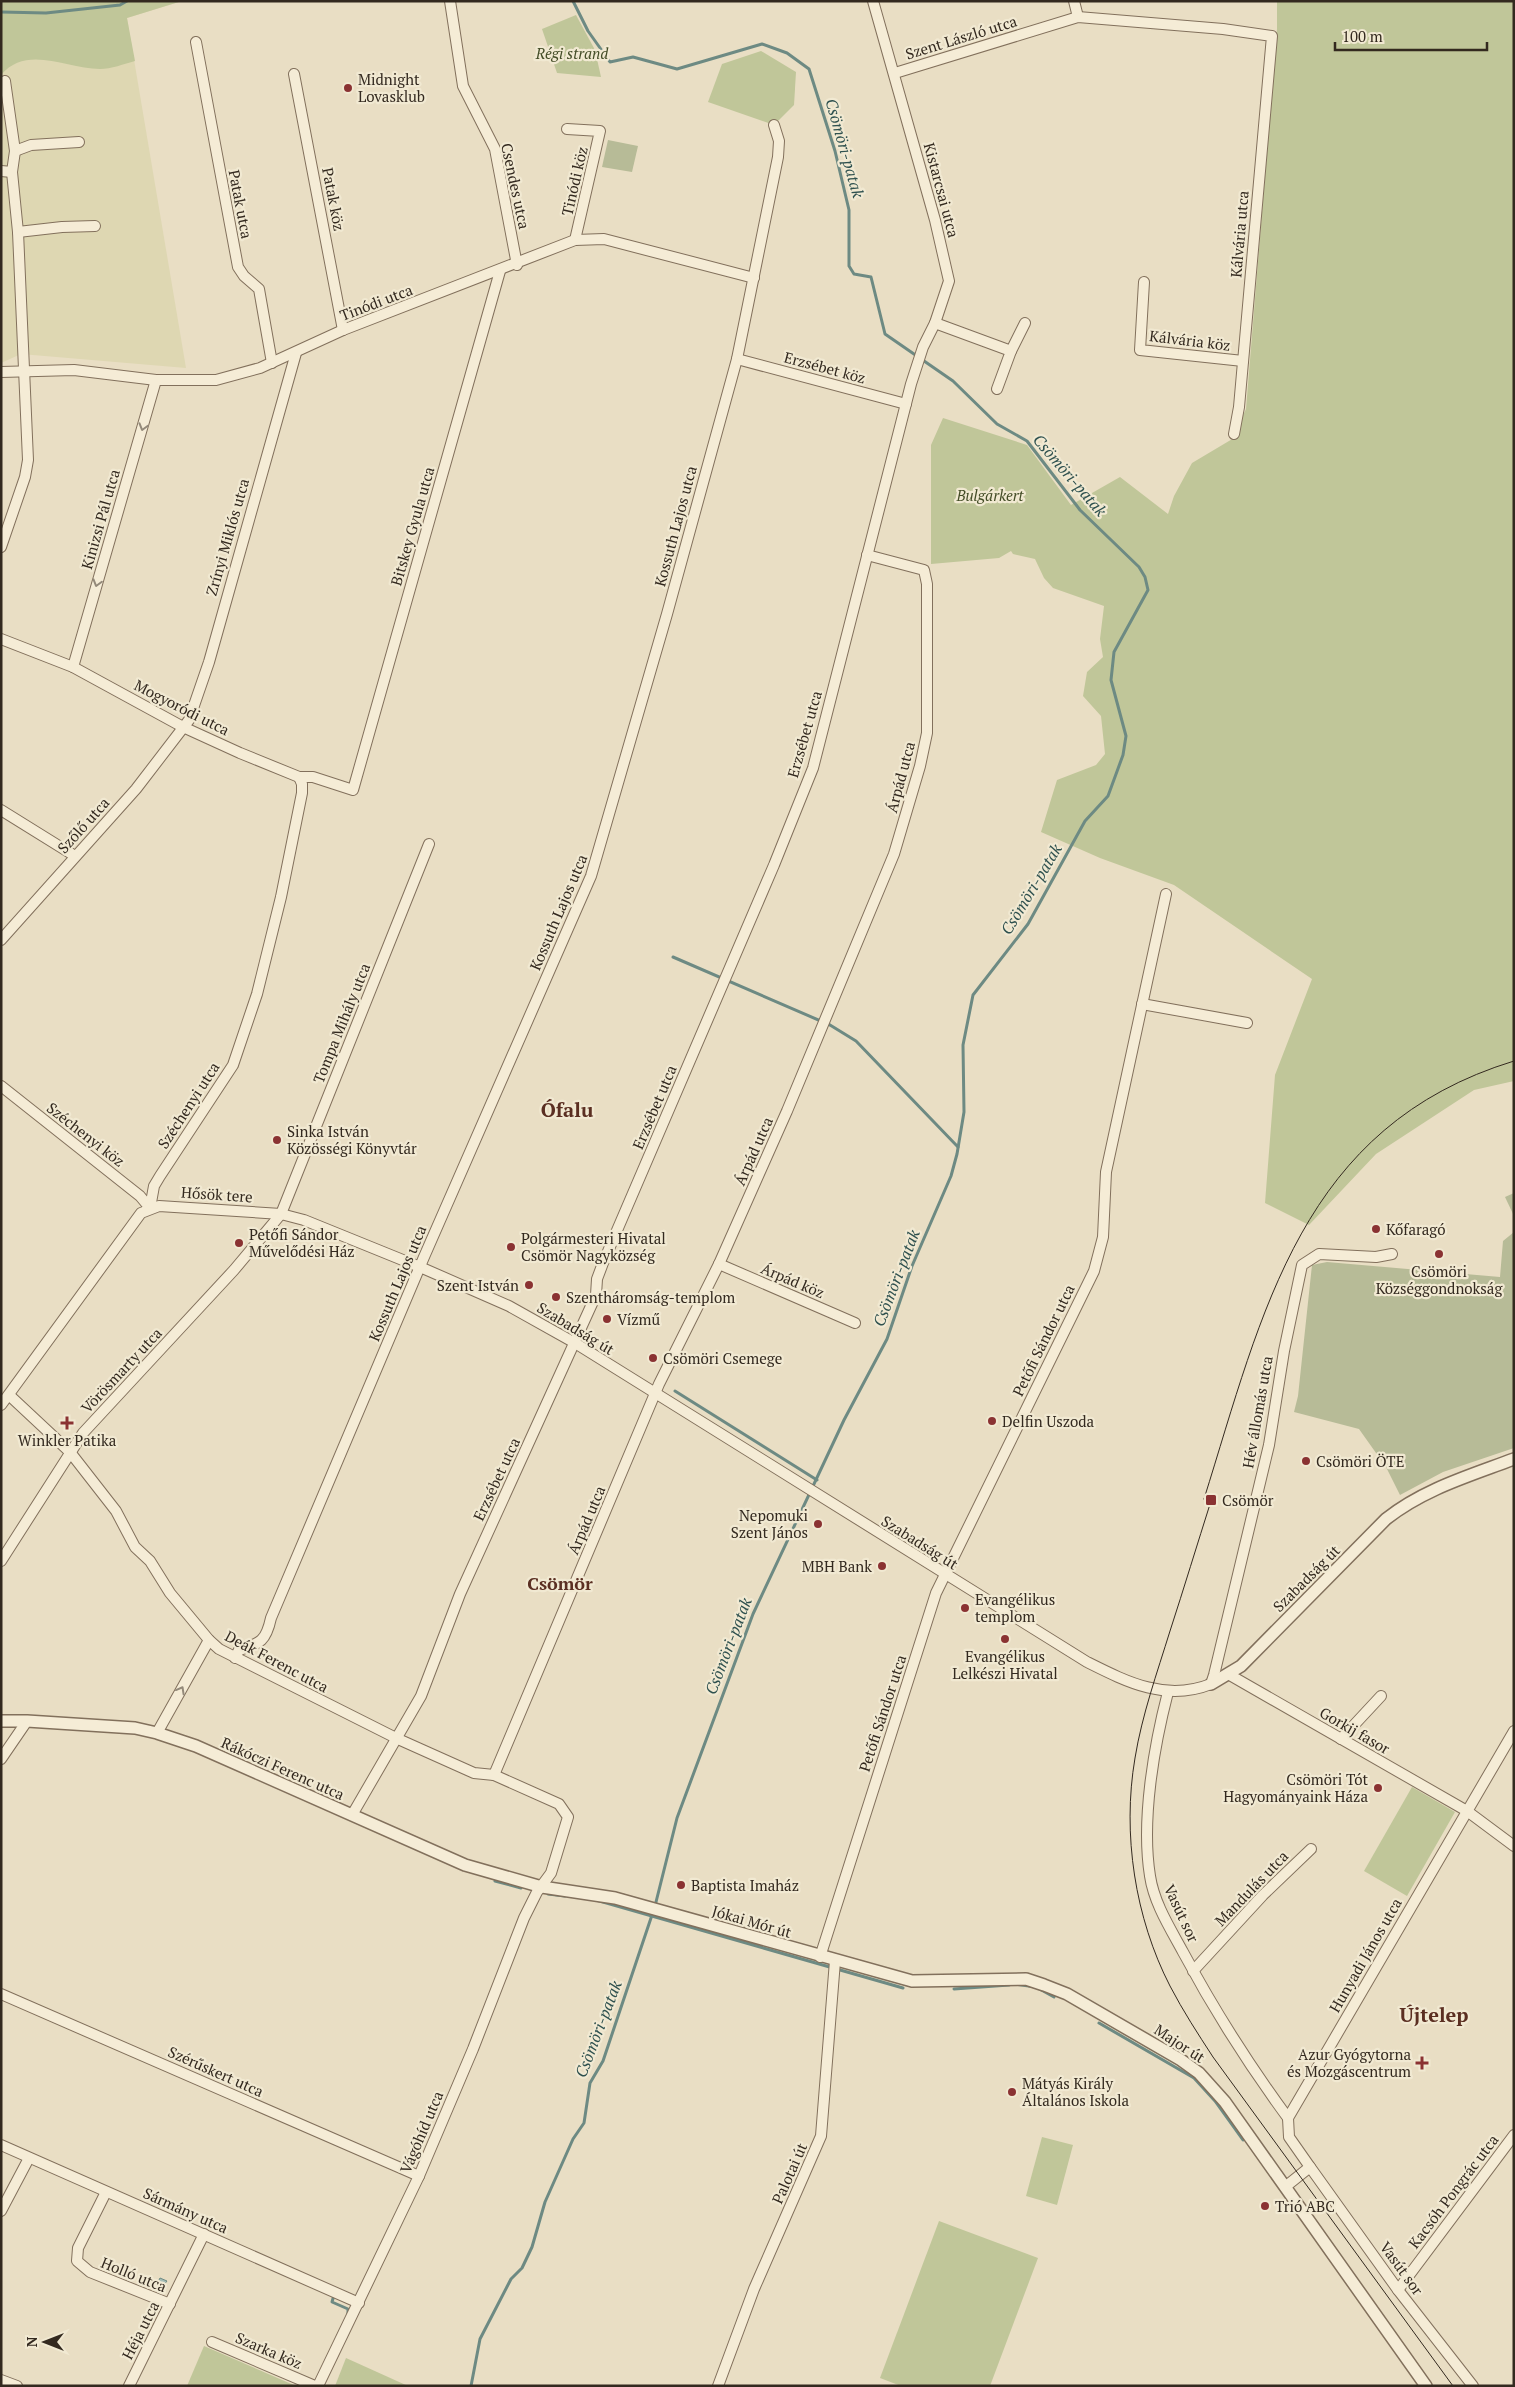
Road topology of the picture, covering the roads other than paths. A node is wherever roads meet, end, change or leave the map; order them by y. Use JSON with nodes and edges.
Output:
{"nodes":[{"id":1,"x":450,"y":1,"type":"edge"},
{"id":2,"x":873,"y":1,"type":"edge"},
{"id":3,"x":1074,"y":1,"type":"edge"},
{"id":4,"x":1078,"y":17,"type":"junction"},
{"id":5,"x":1272,"y":36,"type":"joint"},
{"id":6,"x":196,"y":42,"type":"dead end"},
{"id":7,"x":294,"y":74,"type":"dead end"},
{"id":8,"x":895,"y":74,"type":"junction"},
{"id":9,"x":5,"y":81,"type":"dead end"},
{"id":10,"x":774,"y":125,"type":"dead end"},
{"id":11,"x":567,"y":129,"type":"dead end"},
{"id":12,"x":79,"y":142,"type":"dead end"},
{"id":13,"x":15,"y":150,"type":"junction"},
{"id":14,"x":7,"y":171,"type":"edge"},
{"id":15,"x":95,"y":226,"type":"dead end"},
{"id":16,"x":18,"y":232,"type":"junction"},
{"id":17,"x":575,"y":240,"type":"junction"},
{"id":18,"x":517,"y":265,"type":"junction"},
{"id":19,"x":500,"y":271,"type":"junction"},
{"id":20,"x":754,"y":278,"type":"junction"},
{"id":21,"x":1144,"y":282,"type":"dead end"},
{"id":22,"x":1025,"y":323,"type":"dead end"},
{"id":23,"x":935,"y":324,"type":"junction"},
{"id":24,"x":343,"y":330,"type":"junction"},
{"id":25,"x":1011,"y":350,"type":"junction"},
{"id":26,"x":296,"y":353,"type":"junction"},
{"id":27,"x":737,"y":359,"type":"junction"},
{"id":28,"x":1242,"y":361,"type":"junction"},
{"id":29,"x":272,"y":363,"type":"junction"},
{"id":30,"x":24,"y":370,"type":"junction"},
{"id":31,"x":1,"y":372,"type":"edge"},
{"id":32,"x":156,"y":380,"type":"junction"},
{"id":33,"x":911,"y":384,"type":"joint"},
{"id":34,"x":997,"y":388,"type":"dead end"},
{"id":35,"x":906,"y":404,"type":"junction"},
{"id":36,"x":1234,"y":434,"type":"dead end"},
{"id":37,"x":1,"y":547,"type":"edge"},
{"id":38,"x":867,"y":555,"type":"junction"},
{"id":39,"x":1,"y":639,"type":"edge"},
{"id":40,"x":73,"y":667,"type":"junction"},
{"id":41,"x":183,"y":727,"type":"junction"},
{"id":42,"x":299,"y":777,"type":"junction"},
{"id":43,"x":353,"y":790,"type":"joint"},
{"id":44,"x":1,"y":810,"type":"edge"},
{"id":45,"x":429,"y":844,"type":"dead end"},
{"id":46,"x":75,"y":856,"type":"junction"},
{"id":47,"x":1166,"y":894,"type":"dead end"},
{"id":48,"x":1,"y":940,"type":"edge"},
{"id":49,"x":1142,"y":1004,"type":"junction"},
{"id":50,"x":1247,"y":1023,"type":"dead end"},
{"id":51,"x":1,"y":1086,"type":"edge"},
{"id":52,"x":150,"y":1208,"type":"junction"},
{"id":53,"x":281,"y":1214,"type":"junction"},
{"id":54,"x":1392,"y":1254,"type":"dead end"},
{"id":55,"x":718,"y":1264,"type":"junction"},
{"id":56,"x":420,"y":1267,"type":"junction"},
{"id":57,"x":855,"y":1323,"type":"dead end"},
{"id":58,"x":575,"y":1343,"type":"junction"},
{"id":59,"x":655,"y":1394,"type":"junction"},
{"id":60,"x":9,"y":1395,"type":"junction"},
{"id":61,"x":1,"y":1405,"type":"edge"},
{"id":62,"x":70,"y":1452,"type":"junction"},
{"id":63,"x":1514,"y":1459,"type":"edge"},
{"id":64,"x":1,"y":1561,"type":"edge"},
{"id":65,"x":945,"y":1575,"type":"junction"},
{"id":66,"x":209,"y":1640,"type":"junction"},
{"id":67,"x":235,"y":1658,"type":"junction"},
{"id":68,"x":1228,"y":1674,"type":"junction"},
{"id":69,"x":1211,"y":1684,"type":"junction"},
{"id":70,"x":1168,"y":1692,"type":"junction"},
{"id":71,"x":1381,"y":1696,"type":"dead end"},
{"id":72,"x":1,"y":1721,"type":"edge"},
{"id":73,"x":27,"y":1721,"type":"junction"},
{"id":74,"x":1514,"y":1731,"type":"edge"},
{"id":75,"x":157,"y":1733,"type":"junction"},
{"id":76,"x":398,"y":1739,"type":"junction"},
{"id":77,"x":1341,"y":1739,"type":"junction"},
{"id":78,"x":1,"y":1759,"type":"edge"},
{"id":79,"x":494,"y":1775,"type":"junction"},
{"id":80,"x":1467,"y":1811,"type":"junction"},
{"id":81,"x":566,"y":1812,"type":"joint"},
{"id":82,"x":352,"y":1815,"type":"junction"},
{"id":83,"x":1514,"y":1846,"type":"edge"},
{"id":84,"x":1311,"y":1848,"type":"dead end"},
{"id":85,"x":542,"y":1887,"type":"junction"},
{"id":86,"x":820,"y":1957,"type":"junction"},
{"id":87,"x":835,"y":1967,"type":"junction"},
{"id":88,"x":1193,"y":1971,"type":"junction"},
{"id":89,"x":1,"y":1994,"type":"edge"},
{"id":90,"x":1288,"y":2118,"type":"junction"},
{"id":91,"x":1514,"y":2135,"type":"edge"},
{"id":92,"x":1,"y":2145,"type":"edge"},
{"id":93,"x":29,"y":2158,"type":"junction"},
{"id":94,"x":1310,"y":2167,"type":"junction"},
{"id":95,"x":419,"y":2176,"type":"junction"},
{"id":96,"x":1284,"y":2187,"type":"junction"},
{"id":97,"x":106,"y":2192,"type":"junction"},
{"id":98,"x":1,"y":2210,"type":"edge"},
{"id":99,"x":204,"y":2234,"type":"junction"},
{"id":100,"x":1398,"y":2290,"type":"junction"},
{"id":101,"x":359,"y":2303,"type":"junction"},
{"id":102,"x":170,"y":2304,"type":"junction"},
{"id":103,"x":212,"y":2342,"type":"dead end"},
{"id":104,"x":1,"y":2380,"type":"edge"},
{"id":105,"x":17,"y":2386,"type":"edge"},
{"id":106,"x":129,"y":2386,"type":"edge"},
{"id":107,"x":316,"y":2386,"type":"edge"},
{"id":108,"x":718,"y":2386,"type":"edge"},
{"id":109,"x":1426,"y":2386,"type":"edge"},
{"id":110,"x":1473,"y":2386,"type":"edge"}],
"edges":[{"from":1,"to":18,"type":"street","name":"Csendes utca"},
{"from":2,"to":8,"type":"street","name":"Kistarcsai utca"},
{"from":3,"to":4,"type":"street"},
{"from":4,"to":5,"type":"street","name":"Szent László utca"},
{"from":4,"to":8,"type":"street","name":"Szent László utca"},
{"from":5,"to":28,"type":"street","name":"Kálvária utca"},
{"from":6,"to":29,"type":"street","name":"Patak utca"},
{"from":7,"to":24,"type":"street","name":"Patak köz"},
{"from":8,"to":23,"type":"street","name":"Kistarcsai utca"},
{"from":9,"to":13,"type":"street"},
{"from":10,"to":20,"type":"street","name":"Kossuth Lajos utca"},
{"from":11,"to":17,"type":"street","name":"Tinódi köz"},
{"from":12,"to":13,"type":"street"},
{"from":13,"to":14,"type":"street"},
{"from":14,"to":16,"type":"street"},
{"from":15,"to":16,"type":"street"},
{"from":16,"to":30,"type":"street"},
{"from":17,"to":18,"type":"street","name":"Tinódi utca"},
{"from":17,"to":20,"type":"street","name":"Tinódi utca"},
{"from":18,"to":19,"type":"street","name":"Tinódi utca"},
{"from":19,"to":24,"type":"street","name":"Tinódi utca"},
{"from":19,"to":43,"type":"street","name":"Bitskey Gyula utca"},
{"from":20,"to":27,"type":"street","name":"Kossuth Lajos utca"},
{"from":21,"to":28,"type":"street","name":"Kálvária köz"},
{"from":22,"to":25,"type":"street"},
{"from":23,"to":25,"type":"street"},
{"from":23,"to":33,"type":"street","name":"Kistarcsai utca"},
{"from":24,"to":26,"type":"street","name":"Tinódi utca"},
{"from":25,"to":34,"type":"street"},
{"from":26,"to":29,"type":"street","name":"Tinódi utca"},
{"from":26,"to":41,"type":"street","name":"Zrínyi Miklós utca"},
{"from":27,"to":35,"type":"street","name":"Erzsébet köz"},
{"from":27,"to":56,"type":"street","name":"Kossuth Lajos utca"},
{"from":28,"to":36,"type":"street","name":"Kálvária utca"},
{"from":29,"to":32,"type":"street","name":"Tinódi utca"},
{"from":30,"to":31,"type":"street","name":"Tinódi utca"},
{"from":30,"to":32,"type":"street","name":"Tinódi utca"},
{"from":30,"to":37,"type":"street"},
{"from":32,"to":40,"type":"street","name":"Kinizsi Pál utca","one_way":true},
{"from":33,"to":35,"type":"street","name":"Erzsébet utca"},
{"from":35,"to":38,"type":"street","name":"Erzsébet utca"},
{"from":38,"to":55,"type":"street","name":"Árpád utca"},
{"from":38,"to":58,"type":"street","name":"Erzsébet utca"},
{"from":39,"to":40,"type":"street","name":"Mogyoródi utca"},
{"from":40,"to":41,"type":"street","name":"Mogyoródi utca"},
{"from":41,"to":42,"type":"street","name":"Mogyoródi utca"},
{"from":41,"to":46,"type":"street","name":"Szőlő utca"},
{"from":42,"to":43,"type":"street","name":"Mogyoródi utca"},
{"from":42,"to":52,"type":"street","name":"Széchenyi utca"},
{"from":44,"to":46,"type":"street"},
{"from":45,"to":53,"type":"street","name":"Tompa Mihály utca"},
{"from":46,"to":48,"type":"street","name":"Szőlő utca"},
{"from":47,"to":49,"type":"street","name":"Petőfi Sándor utca"},
{"from":49,"to":50,"type":"street"},
{"from":49,"to":65,"type":"street","name":"Petőfi Sándor utca"},
{"from":51,"to":52,"type":"street","name":"Széchenyi köz"},
{"from":52,"to":53,"type":"street","name":"Hősök tere"},
{"from":52,"to":60,"type":"street"},
{"from":53,"to":56,"type":"street","name":"Szabadság út"},
{"from":53,"to":62,"type":"street","name":"Vörösmarty utca"},
{"from":54,"to":69,"type":"street","name":"Hév állomás utca"},
{"from":55,"to":57,"type":"street","name":"Árpád köz"},
{"from":55,"to":59,"type":"street","name":"Árpád utca"},
{"from":56,"to":58,"type":"street","name":"Szabadság út"},
{"from":56,"to":67,"type":"street","name":"Kossuth Lajos utca"},
{"from":58,"to":59,"type":"street","name":"Szabadság út"},
{"from":58,"to":76,"type":"street","name":"Erzsébet utca"},
{"from":59,"to":65,"type":"street","name":"Szabadság út"},
{"from":59,"to":79,"type":"street","name":"Árpád utca"},
{"from":60,"to":61,"type":"street"},
{"from":60,"to":62,"type":"street","name":"Deák Ferenc utca"},
{"from":62,"to":64,"type":"street","name":"Vörösmarty utca"},
{"from":62,"to":66,"type":"street","name":"Deák Ferenc utca"},
{"from":63,"to":68,"type":"street","name":"Szabadság út"},
{"from":65,"to":70,"type":"street","name":"Szabadság út"},
{"from":65,"to":86,"type":"street","name":"Petőfi Sándor utca"},
{"from":66,"to":67,"type":"street","name":"Deák Ferenc utca"},
{"from":75,"to":66,"type":"street","one_way":true},
{"from":67,"to":76,"type":"street","name":"Deák Ferenc utca"},
{"from":68,"to":69,"type":"street","name":"Szabadság út"},
{"from":68,"to":77,"type":"street","name":"Gorkij fasor"},
{"from":69,"to":70,"type":"street","name":"Szabadság út"},
{"from":70,"to":88,"type":"street","name":"Vasút sor"},
{"from":71,"to":77,"type":"street"},
{"from":72,"to":73,"type":"street","name":"Rákóczi Ferenc utca"},
{"from":73,"to":75,"type":"street","name":"Rákóczi Ferenc utca"},
{"from":73,"to":78,"type":"street"},
{"from":74,"to":80,"type":"street","name":"Hunyadi János utca"},
{"from":75,"to":82,"type":"street","name":"Rákóczi Ferenc utca"},
{"from":76,"to":79,"type":"street","name":"Deák Ferenc utca"},
{"from":76,"to":82,"type":"street","name":"Erzsébet utca"},
{"from":77,"to":80,"type":"street","name":"Gorkij fasor"},
{"from":79,"to":81,"type":"street","name":"Deák Ferenc utca"},
{"from":80,"to":83,"type":"street","name":"Gorkij fasor"},
{"from":80,"to":90,"type":"street","name":"Hunyadi János utca"},
{"from":81,"to":85,"type":"street","name":"Vágóhíd utca"},
{"from":82,"to":85,"type":"street","name":"Rákóczi Ferenc utca"},
{"from":84,"to":88,"type":"street","name":"Mandulás utca"},
{"from":85,"to":86,"type":"street","name":"Jókai Mór út"},
{"from":85,"to":95,"type":"street","name":"Vágóhíd utca"},
{"from":86,"to":87,"type":"street","name":"Jókai Mór út"},
{"from":87,"to":96,"type":"street","name":"Major út"},
{"from":87,"to":108,"type":"street","name":"Palotai út"},
{"from":88,"to":90,"type":"street","name":"Vasút sor"},
{"from":89,"to":95,"type":"street","name":"Szérűskert utca"},
{"from":90,"to":94,"type":"street"},
{"from":91,"to":100,"type":"street","name":"Kacsóh Pongrác utca"},
{"from":92,"to":93,"type":"street","name":"Sármány utca"},
{"from":93,"to":97,"type":"street","name":"Sármány utca"},
{"from":93,"to":98,"type":"street"},
{"from":94,"to":96,"type":"street"},
{"from":94,"to":100,"type":"street","name":"Vasút sor"},
{"from":95,"to":101,"type":"street","name":"Vágóhíd utca"},
{"from":96,"to":109,"type":"street","name":"Major út"},
{"from":97,"to":99,"type":"street","name":"Sármány utca"},
{"from":97,"to":102,"type":"street","name":"Holló utca"},
{"from":99,"to":101,"type":"street","name":"Sármány utca"},
{"from":99,"to":102,"type":"street","name":"Héja utca"},
{"from":100,"to":110,"type":"street","name":"Vasút sor"},
{"from":101,"to":107,"type":"street","name":"Vágóhíd utca"},
{"from":102,"to":106,"type":"street","name":"Héja utca"},
{"from":103,"to":107,"type":"street","name":"Szarka köz"},
{"from":104,"to":105,"type":"street"}]}
